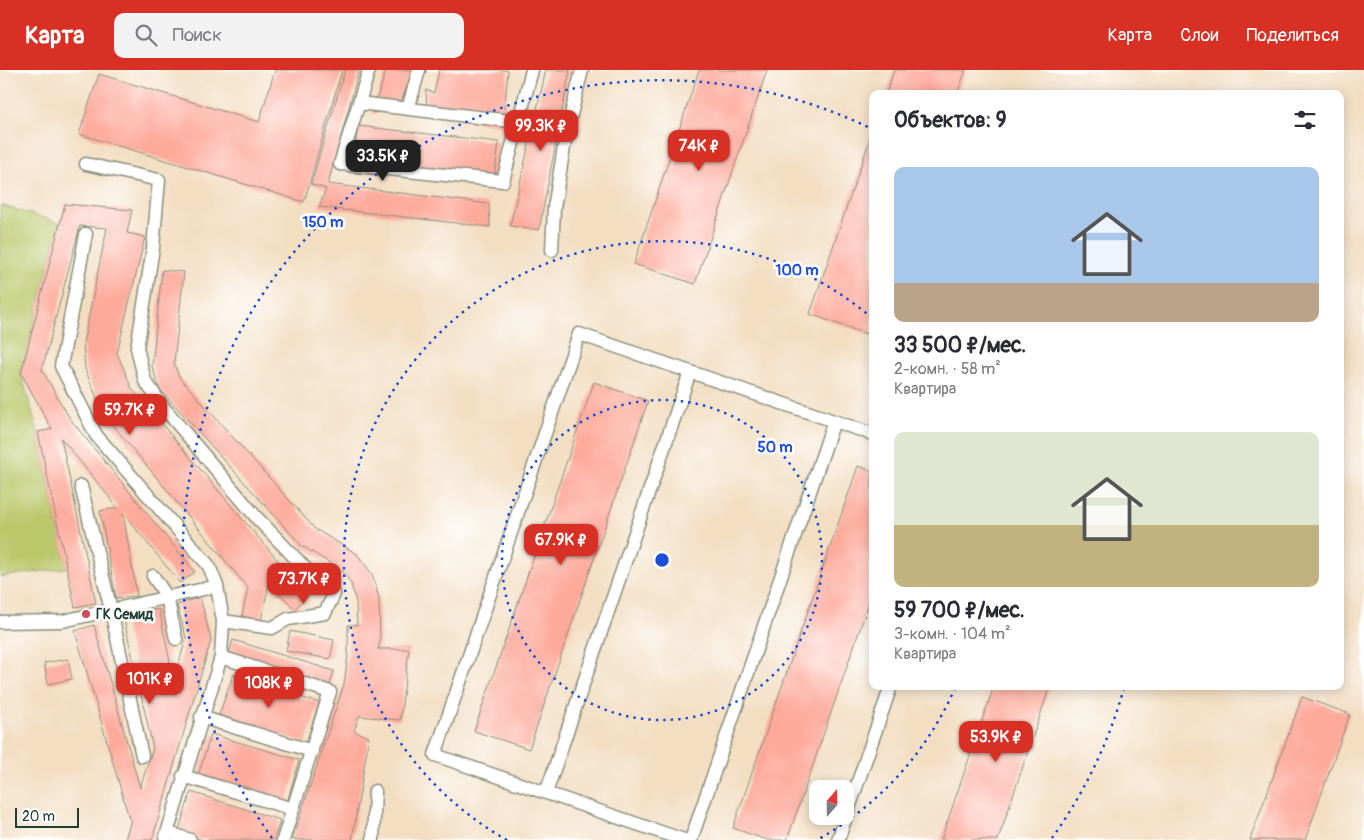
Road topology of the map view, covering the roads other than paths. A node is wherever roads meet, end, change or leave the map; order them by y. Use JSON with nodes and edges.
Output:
{"nodes":[{"id":1,"x":369,"y":70,"type":"edge"},
{"id":2,"x":419,"y":70,"type":"edge"},
{"id":3,"x":532,"y":70,"type":"edge"},
{"id":4,"x":582,"y":70,"type":"edge"},
{"id":5,"x":359,"y":103,"type":"junction"},
{"id":6,"x":408,"y":109,"type":"junction"},
{"id":7,"x":519,"y":122,"type":"junction"},
{"id":8,"x":86,"y":164,"type":"dead end"},
{"id":9,"x":86,"y":234,"type":"dead end"},
{"id":10,"x":552,"y":250,"type":"dead end"},
{"id":11,"x":690,"y":372,"type":"junction"},
{"id":12,"x":834,"y":421,"type":"junction"},
{"id":13,"x":869,"y":433,"type":"edge"},
{"id":14,"x":81,"y":486,"type":"dead end"},
{"id":15,"x":153,"y":576,"type":"dead end"},
{"id":16,"x":218,"y":586,"type":"junction"},
{"id":17,"x":167,"y":597,"type":"junction"},
{"id":18,"x":111,"y":610,"type":"junction"},
{"id":19,"x":223,"y":621,"type":"junction"},
{"id":20,"x":0,"y":622,"type":"edge"},
{"id":21,"x":176,"y":640,"type":"dead end"},
{"id":22,"x":221,"y":657,"type":"junction"},
{"id":23,"x":890,"y":690,"type":"edge"},
{"id":24,"x":201,"y":717,"type":"junction"},
{"id":25,"x":312,"y":752,"type":"junction"},
{"id":26,"x":142,"y":756,"type":"dead end"},
{"id":27,"x":183,"y":776,"type":"junction"},
{"id":28,"x":375,"y":790,"type":"dead end"},
{"id":29,"x":546,"y":792,"type":"junction"},
{"id":30,"x":293,"y":810,"type":"junction"},
{"id":31,"x":166,"y":836,"type":"edge"},
{"id":32,"x":190,"y":840,"type":"edge"},
{"id":33,"x":283,"y":840,"type":"edge"},
{"id":34,"x":373,"y":840,"type":"edge"},
{"id":35,"x":684,"y":840,"type":"edge"},
{"id":36,"x":691,"y":840,"type":"edge"},
{"id":37,"x":838,"y":840,"type":"edge"}],
"edges":[{"from":1,"to":5,"type":"lane"},
{"from":2,"to":6,"type":"lane"},
{"from":3,"to":7,"type":"lane"},
{"from":4,"to":10,"type":"lane"},
{"from":5,"to":6,"type":"lane"},
{"from":5,"to":7,"type":"lane"},
{"from":6,"to":7,"type":"lane"},
{"from":8,"to":19,"type":"lane"},
{"from":9,"to":16,"type":"lane"},
{"from":11,"to":12,"type":"lane"},
{"from":11,"to":29,"type":"lane"},
{"from":11,"to":29,"type":"lane"},
{"from":12,"to":13,"type":"lane"},
{"from":12,"to":36,"type":"lane"},
{"from":14,"to":18,"type":"lane"},
{"from":15,"to":17,"type":"lane"},
{"from":16,"to":17,"type":"lane"},
{"from":16,"to":19,"type":"lane"},
{"from":17,"to":18,"type":"lane"},
{"from":17,"to":21,"type":"lane"},
{"from":18,"to":20,"type":"lane"},
{"from":18,"to":26,"type":"lane"},
{"from":19,"to":22,"type":"lane"},
{"from":22,"to":24,"type":"lane"},
{"from":22,"to":25,"type":"lane"},
{"from":23,"to":37,"type":"lane"},
{"from":24,"to":25,"type":"lane"},
{"from":24,"to":27,"type":"lane"},
{"from":25,"to":30,"type":"lane"},
{"from":27,"to":30,"type":"lane"},
{"from":27,"to":31,"type":"lane"},
{"from":28,"to":34,"type":"lane"},
{"from":29,"to":35,"type":"lane"},
{"from":30,"to":33,"type":"lane"},
{"from":31,"to":32,"type":"lane"}]}
